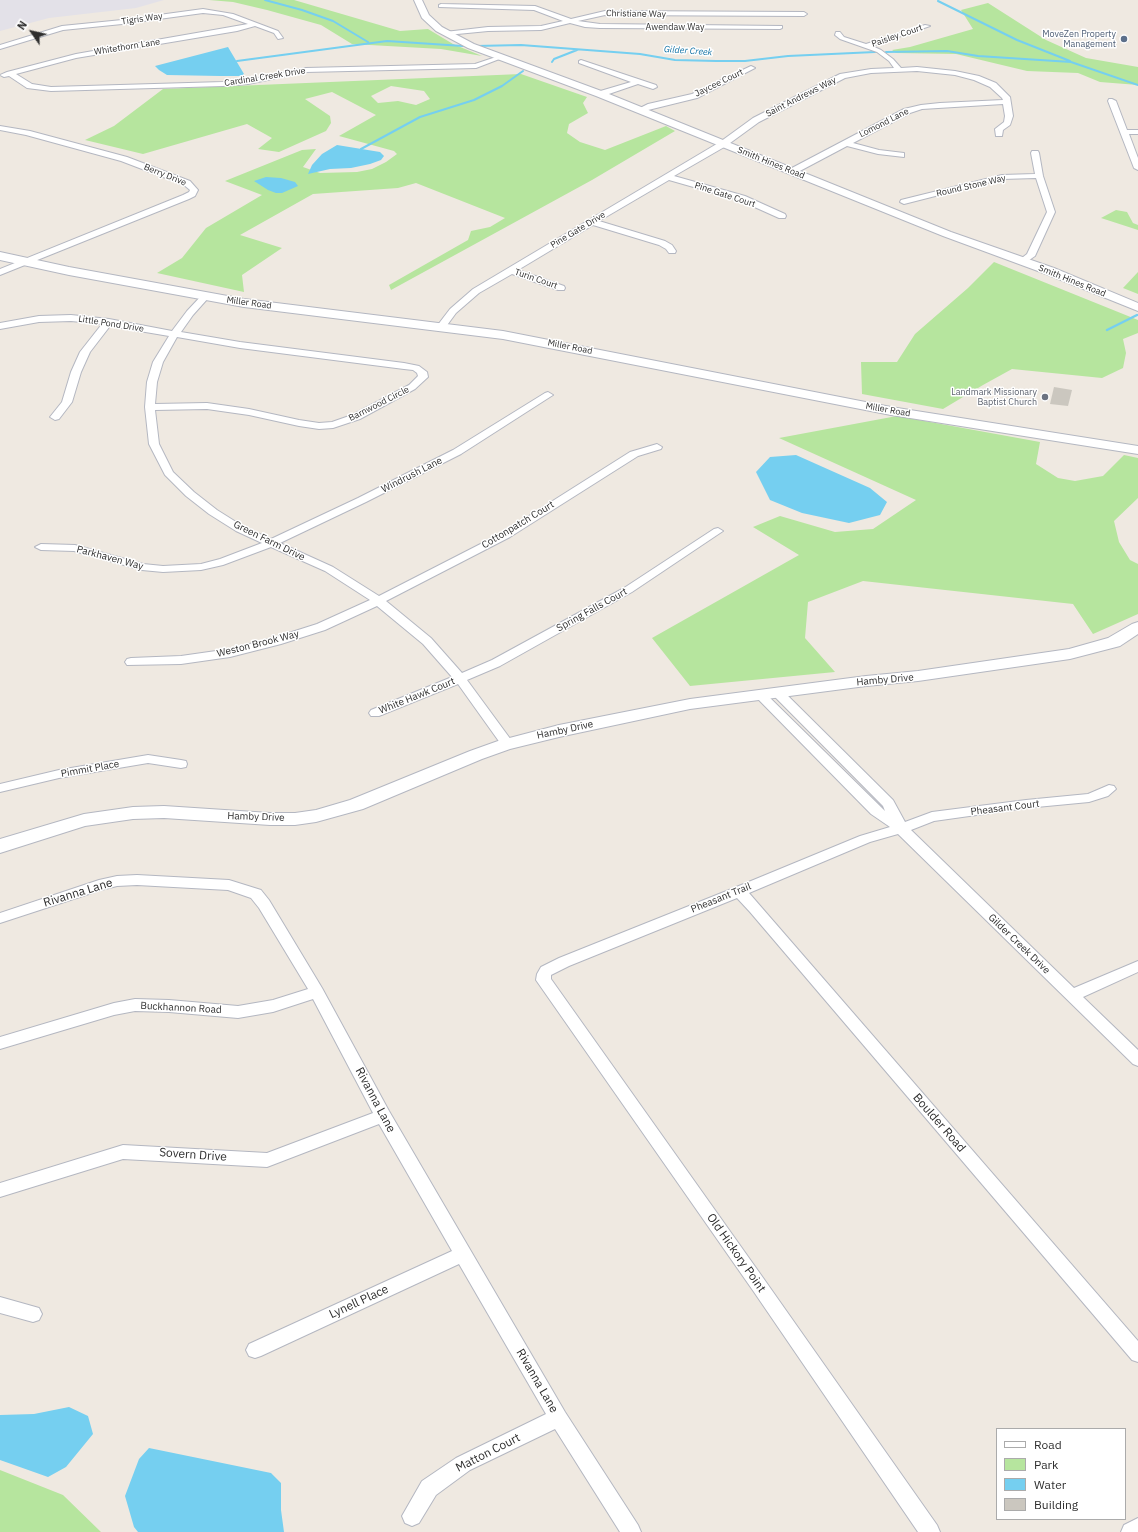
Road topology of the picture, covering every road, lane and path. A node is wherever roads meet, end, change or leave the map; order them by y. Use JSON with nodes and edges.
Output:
{"nodes":[{"id":1,"x":418,"y":0,"type":"edge"},
{"id":2,"x":441,"y":6,"type":"dead end"},
{"id":3,"x":804,"y":14,"type":"dead end"},
{"id":4,"x":570,"y":21,"type":"junction"},
{"id":5,"x":255,"y":24,"type":"junction"},
{"id":6,"x":780,"y":26,"type":"dead end"},
{"id":7,"x":926,"y":26,"type":"dead end"},
{"id":8,"x":447,"y":33,"type":"junction"},
{"id":9,"x":838,"y":33,"type":"dead end"},
{"id":10,"x":280,"y":38,"type":"dead end"},
{"id":11,"x":867,"y":46,"type":"junction"},
{"id":12,"x":0,"y":47,"type":"edge"},
{"id":13,"x":499,"y":58,"type":"junction"},
{"id":14,"x":581,"y":62,"type":"dead end"},
{"id":15,"x":751,"y":68,"type":"dead end"},
{"id":16,"x":898,"y":68,"type":"junction"},
{"id":17,"x":8,"y":74,"type":"junction"},
{"id":18,"x":0,"y":76,"type":"edge"},
{"id":19,"x":637,"y":82,"type":"junction"},
{"id":20,"x":653,"y":87,"type":"dead end"},
{"id":21,"x":600,"y":94,"type":"junction"},
{"id":22,"x":1112,"y":101,"type":"dead end"},
{"id":23,"x":1007,"y":102,"type":"junction"},
{"id":24,"x":640,"y":110,"type":"junction"},
{"id":25,"x":0,"y":128,"type":"edge"},
{"id":26,"x":1124,"y":132,"type":"junction"},
{"id":27,"x":1138,"y":132,"type":"edge"},
{"id":28,"x":999,"y":134,"type":"dead end"},
{"id":29,"x":846,"y":143,"type":"junction"},
{"id":30,"x":723,"y":144,"type":"junction"},
{"id":31,"x":1035,"y":153,"type":"dead end"},
{"id":32,"x":901,"y":155,"type":"dead end"},
{"id":33,"x":1138,"y":168,"type":"edge"},
{"id":34,"x":794,"y":171,"type":"junction"},
{"id":35,"x":1039,"y":176,"type":"junction"},
{"id":36,"x":668,"y":177,"type":"junction"},
{"id":37,"x":904,"y":202,"type":"dead end"},
{"id":38,"x":782,"y":216,"type":"dead end"},
{"id":39,"x":592,"y":222,"type":"junction"},
{"id":40,"x":672,"y":251,"type":"dead end"},
{"id":41,"x":0,"y":256,"type":"edge"},
{"id":42,"x":1022,"y":261,"type":"junction"},
{"id":43,"x":24,"y":262,"type":"junction"},
{"id":44,"x":510,"y":270,"type":"junction"},
{"id":45,"x":0,"y":272,"type":"edge"},
{"id":46,"x":561,"y":288,"type":"dead end"},
{"id":47,"x":206,"y":296,"type":"junction"},
{"id":48,"x":1138,"y":307,"type":"edge"},
{"id":49,"x":109,"y":322,"type":"junction"},
{"id":50,"x":0,"y":326,"type":"edge"},
{"id":51,"x":442,"y":326,"type":"junction"},
{"id":52,"x":174,"y":335,"type":"junction"},
{"id":53,"x":548,"y":395,"type":"dead end"},
{"id":54,"x":150,"y":407,"type":"junction"},
{"id":55,"x":55,"y":417,"type":"dead end"},
{"id":56,"x":657,"y":447,"type":"dead end"},
{"id":57,"x":1138,"y":450,"type":"edge"},
{"id":58,"x":718,"y":531,"type":"dead end"},
{"id":59,"x":271,"y":543,"type":"junction"},
{"id":60,"x":40,"y":548,"type":"dead end"},
{"id":61,"x":378,"y":601,"type":"junction"},
{"id":62,"x":1138,"y":627,"type":"edge"},
{"id":63,"x":131,"y":662,"type":"dead end"},
{"id":64,"x":460,"y":679,"type":"junction"},
{"id":65,"x":768,"y":693,"type":"junction"},
{"id":66,"x":375,"y":713,"type":"dead end"},
{"id":67,"x":508,"y":744,"type":"junction"},
{"id":68,"x":181,"y":764,"type":"dead end"},
{"id":69,"x":0,"y":788,"type":"edge"},
{"id":70,"x":1109,"y":788,"type":"dead end"},
{"id":71,"x":900,"y":828,"type":"junction"},
{"id":72,"x":0,"y":846,"type":"edge"},
{"id":73,"x":739,"y":892,"type":"junction"},
{"id":74,"x":0,"y":918,"type":"edge"},
{"id":75,"x":1138,"y":966,"type":"edge"},
{"id":76,"x":544,"y":974,"type":"joint"},
{"id":77,"x":317,"y":992,"type":"junction"},
{"id":78,"x":1073,"y":995,"type":"junction"},
{"id":79,"x":0,"y":1043,"type":"edge"},
{"id":80,"x":1138,"y":1060,"type":"edge"},
{"id":81,"x":383,"y":1116,"type":"junction"},
{"id":82,"x":0,"y":1190,"type":"edge"},
{"id":83,"x":463,"y":1254,"type":"junction"},
{"id":84,"x":0,"y":1304,"type":"edge"},
{"id":85,"x":33,"y":1314,"type":"dead end"},
{"id":86,"x":255,"y":1350,"type":"dead end"},
{"id":87,"x":1138,"y":1354,"type":"edge"},
{"id":88,"x":558,"y":1418,"type":"junction"},
{"id":89,"x":412,"y":1516,"type":"dead end"},
{"id":90,"x":1138,"y":1528,"type":"edge"},
{"id":91,"x":631,"y":1532,"type":"edge"},
{"id":92,"x":930,"y":1532,"type":"edge"},
{"id":93,"x":1131,"y":1532,"type":"edge"}],
"edges":[{"from":1,"to":8,"type":"street","name":"Smith Hines Road"},
{"from":2,"to":4,"type":"street","name":"Awendaw Way"},
{"from":3,"to":4,"type":"street","name":"Christiane Way"},
{"from":4,"to":6,"type":"street","name":"Awendaw Way"},
{"from":4,"to":8,"type":"street","name":"Christiane Way"},
{"from":5,"to":10,"type":"street","name":"Tigris Way"},
{"from":5,"to":12,"type":"street","name":"Tigris Way"},
{"from":5,"to":17,"type":"street","name":"Whitethorn Lane"},
{"from":7,"to":11,"type":"street","name":"Paisley Court"},
{"from":8,"to":13,"type":"street","name":"Smith Hines Road"},
{"from":9,"to":11,"type":"street"},
{"from":11,"to":16,"type":"street"},
{"from":13,"to":17,"type":"street","name":"Cardinal Creek Drive"},
{"from":13,"to":21,"type":"street","name":"Smith Hines Road"},
{"from":14,"to":19,"type":"street"},
{"from":15,"to":24,"type":"street","name":"Jaycee Court"},
{"from":16,"to":23,"type":"street","name":"Saint Andrews Way"},
{"from":16,"to":30,"type":"street","name":"Saint Andrews Way"},
{"from":17,"to":18,"type":"street","name":"Whitethorn Lane"},
{"from":19,"to":20,"type":"street"},
{"from":19,"to":21,"type":"street"},
{"from":21,"to":24,"type":"street","name":"Smith Hines Road"},
{"from":22,"to":26,"type":"street"},
{"from":23,"to":28,"type":"street"},
{"from":23,"to":29,"type":"street","name":"Lomond Lane"},
{"from":24,"to":30,"type":"street","name":"Smith Hines Road"},
{"from":25,"to":43,"type":"street","name":"Berry Drive"},
{"from":26,"to":27,"type":"street"},
{"from":26,"to":33,"type":"street"},
{"from":29,"to":32,"type":"street"},
{"from":29,"to":34,"type":"street","name":"Lomond Lane"},
{"from":30,"to":34,"type":"street","name":"Smith Hines Road"},
{"from":30,"to":36,"type":"street","name":"Pine Gate Drive"},
{"from":31,"to":35,"type":"street"},
{"from":34,"to":42,"type":"street","name":"Smith Hines Road"},
{"from":35,"to":37,"type":"street","name":"Round Stone Way"},
{"from":35,"to":42,"type":"street"},
{"from":36,"to":38,"type":"street","name":"Pine Gate Court"},
{"from":36,"to":39,"type":"street","name":"Pine Gate Drive"},
{"from":39,"to":40,"type":"street"},
{"from":39,"to":44,"type":"street","name":"Pine Gate Drive"},
{"from":41,"to":43,"type":"street","name":"Miller Road"},
{"from":42,"to":48,"type":"street","name":"Smith Hines Road"},
{"from":43,"to":45,"type":"street"},
{"from":43,"to":47,"type":"street","name":"Miller Road"},
{"from":44,"to":46,"type":"street","name":"Turin Court"},
{"from":44,"to":51,"type":"street","name":"Pine Gate Drive"},
{"from":47,"to":51,"type":"street","name":"Miller Road"},
{"from":47,"to":52,"type":"street","name":"Green Farm Drive"},
{"from":49,"to":50,"type":"street","name":"Little Pond Drive"},
{"from":49,"to":52,"type":"street","name":"Little Pond Drive"},
{"from":49,"to":55,"type":"street"},
{"from":51,"to":57,"type":"street","name":"Miller Road"},
{"from":52,"to":54,"type":"street","name":"Green Farm Drive"},
{"from":52,"to":54,"type":"street","name":"Barnwood Circle"},
{"from":53,"to":59,"type":"street","name":"Windrush Lane"},
{"from":54,"to":59,"type":"street","name":"Green Farm Drive"},
{"from":56,"to":61,"type":"street","name":"Cottonpatch Court"},
{"from":58,"to":64,"type":"street","name":"Spring Falls Court"},
{"from":59,"to":60,"type":"street","name":"Parkhaven Way"},
{"from":59,"to":61,"type":"street","name":"Green Farm Drive"},
{"from":61,"to":63,"type":"street","name":"Weston Brook Way"},
{"from":61,"to":64,"type":"street","name":"Green Farm Drive"},
{"from":62,"to":65,"type":"street","name":"Hamby Drive"},
{"from":64,"to":66,"type":"street","name":"White Hawk Court"},
{"from":64,"to":67,"type":"street","name":"Green Farm Drive"},
{"from":65,"to":67,"type":"street","name":"Hamby Drive"},
{"from":65,"to":71,"type":"street","name":"Gilder Creek Drive"},
{"from":67,"to":72,"type":"street","name":"Hamby Drive"},
{"from":68,"to":69,"type":"street","name":"Pimmit Place"},
{"from":70,"to":71,"type":"street","name":"Pheasant Court"},
{"from":71,"to":73,"type":"street","name":"Pheasant Trail"},
{"from":71,"to":78,"type":"street","name":"Gilder Creek Drive"},
{"from":73,"to":76,"type":"street","name":"Pheasant Trail"},
{"from":73,"to":87,"type":"street","name":"Boulder Road"},
{"from":74,"to":77,"type":"street","name":"Rivanna Lane"},
{"from":75,"to":78,"type":"street"},
{"from":76,"to":92,"type":"street","name":"Old Hickory Point"},
{"from":77,"to":79,"type":"street","name":"Buckhannon Road"},
{"from":77,"to":81,"type":"street","name":"Rivanna Lane"},
{"from":78,"to":80,"type":"street","name":"Gilder Creek Drive"},
{"from":81,"to":82,"type":"street","name":"Sovern Drive"},
{"from":81,"to":83,"type":"street","name":"Rivanna Lane"},
{"from":83,"to":86,"type":"street","name":"Lynell Place"},
{"from":83,"to":88,"type":"street","name":"Rivanna Lane"},
{"from":84,"to":85,"type":"street"},
{"from":88,"to":89,"type":"street","name":"Matton Court"},
{"from":88,"to":91,"type":"street","name":"Rivanna Lane"},
{"from":90,"to":93,"type":"street"}]}
